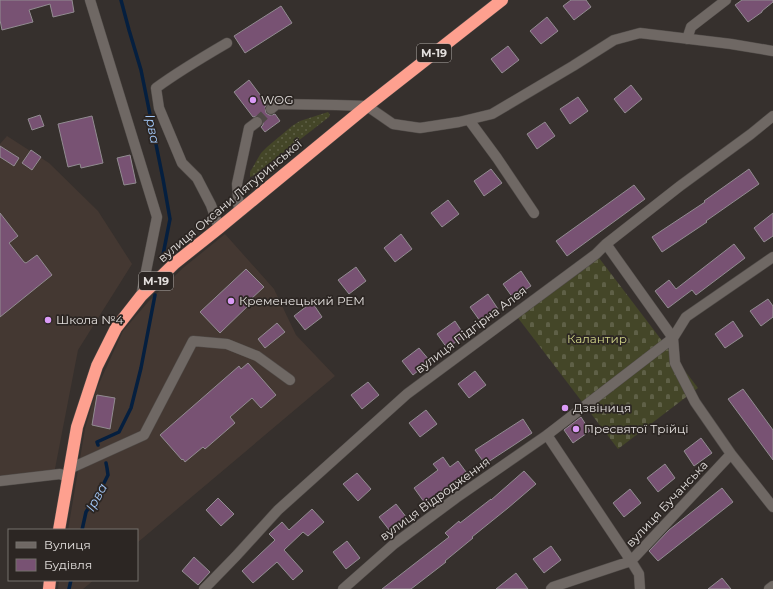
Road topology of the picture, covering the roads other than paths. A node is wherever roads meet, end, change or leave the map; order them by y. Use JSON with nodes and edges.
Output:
{"nodes":[{"id":1,"x":90,"y":0,"type":"edge"},
{"id":2,"x":502,"y":0,"type":"edge"},
{"id":3,"x":726,"y":0,"type":"edge"},
{"id":4,"x":687,"y":39,"type":"junction"},
{"id":5,"x":227,"y":43,"type":"dead end"},
{"id":6,"x":773,"y":51,"type":"edge"},
{"id":7,"x":367,"y":106,"type":"junction"},
{"id":8,"x":271,"y":109,"type":"tunnel mouth"},
{"id":9,"x":773,"y":116,"type":"edge"},
{"id":10,"x":469,"y":120,"type":"junction"},
{"id":11,"x":257,"y":122,"type":"tunnel mouth"},
{"id":12,"x":239,"y":211,"type":"junction"},
{"id":13,"x":534,"y":213,"type":"dead end"},
{"id":14,"x":219,"y":228,"type":"junction"},
{"id":15,"x":606,"y":244,"type":"junction"},
{"id":16,"x":773,"y":257,"type":"edge"},
{"id":17,"x":141,"y":296,"type":"junction"},
{"id":18,"x":672,"y":338,"type":"junction"},
{"id":19,"x":290,"y":380,"type":"dead end"},
{"id":20,"x":547,"y":435,"type":"junction"},
{"id":21,"x":731,"y":454,"type":"junction"},
{"id":22,"x":68,"y":473,"type":"junction"},
{"id":23,"x":0,"y":481,"type":"edge"},
{"id":24,"x":773,"y":507,"type":"edge"},
{"id":25,"x":59,"y":529,"type":"edge"},
{"id":26,"x":631,"y":561,"type":"junction"},
{"id":27,"x":773,"y":586,"type":"edge"},
{"id":28,"x":346,"y":588,"type":"edge"},
{"id":29,"x":204,"y":589,"type":"edge"},
{"id":30,"x":551,"y":589,"type":"edge"},
{"id":31,"x":640,"y":589,"type":"edge"},
{"id":32,"x":769,"y":589,"type":"edge"}],
"edges":[{"from":1,"to":17,"type":"street"},
{"from":2,"to":7,"type":"highway","number":"М-19"},
{"from":3,"to":4,"type":"street"},
{"from":4,"to":6,"type":"street"},
{"from":4,"to":10,"type":"street"},
{"from":5,"to":14,"type":"street"},
{"from":7,"to":8,"type":"street"},
{"from":7,"to":10,"type":"street"},
{"from":7,"to":12,"type":"highway","name":"вулиця Оксани Лятуринської","number":"М-19"},
{"from":9,"to":15,"type":"street","name":"вулиця Підгірна Алея"},
{"from":10,"to":13,"type":"street"},
{"from":11,"to":12,"type":"street"},
{"from":12,"to":14,"type":"highway","name":"вулиця Оксани Лятуринської","number":"М-19"},
{"from":14,"to":17,"type":"highway","name":"вулиця Оксани Лятуринської","number":"М-19"},
{"from":15,"to":18,"type":"street"},
{"from":15,"to":29,"type":"street","name":"вулиця Підгірна Алея"},
{"from":16,"to":18,"type":"street","name":"вулиця Відродження"},
{"from":17,"to":22,"type":"highway","name":"вулиця Оксани Лятуринської","number":"М-19"},
{"from":18,"to":20,"type":"street","name":"вулиця Відродження"},
{"from":18,"to":21,"type":"street"},
{"from":19,"to":22,"type":"street"},
{"from":20,"to":26,"type":"street"},
{"from":20,"to":28,"type":"street","name":"вулиця Відродження"},
{"from":21,"to":24,"type":"street"},
{"from":21,"to":26,"type":"street","name":"вулиця Бучанська"},
{"from":22,"to":23,"type":"street"},
{"from":22,"to":25,"type":"highway","name":"вулиця Оксани Лятуринської","number":"М-19"},
{"from":26,"to":30,"type":"street","name":"вулиця Бучанська"},
{"from":26,"to":31,"type":"street"},
{"from":27,"to":32,"type":"street"}]}
